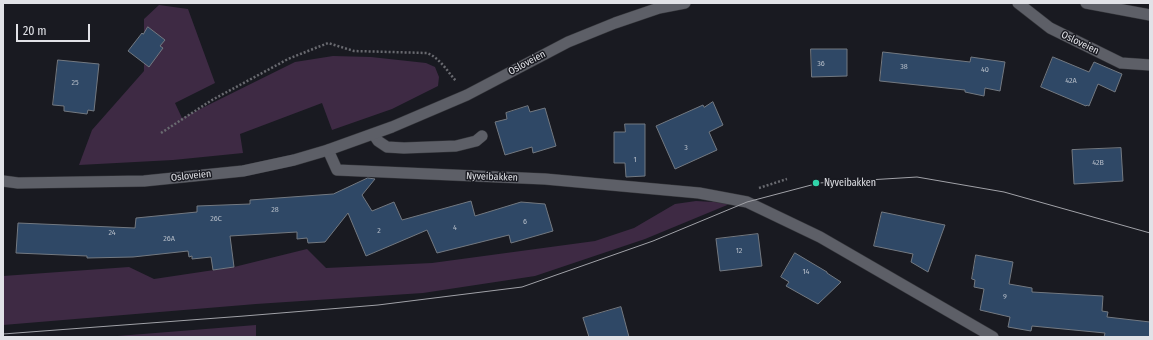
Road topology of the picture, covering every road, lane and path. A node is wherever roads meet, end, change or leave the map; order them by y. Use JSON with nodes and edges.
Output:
{"nodes":[{"id":1,"x":685,"y":3,"type":"edge"},
{"id":2,"x":1018,"y":3,"type":"edge"},
{"id":3,"x":1086,"y":3,"type":"edge"},
{"id":4,"x":1150,"y":15,"type":"edge"},
{"id":5,"x":1150,"y":65,"type":"edge"},
{"id":6,"x":467,"y":95,"type":"junction"},
{"id":7,"x":161,"y":133,"type":"dead end"},
{"id":8,"x":374,"y":135,"type":"junction"},
{"id":9,"x":482,"y":136,"type":"dead end"},
{"id":10,"x":328,"y":150,"type":"junction"},
{"id":11,"x":3,"y":181,"type":"edge"},
{"id":12,"x":993,"y":337,"type":"edge"}],
"edges":[{"from":1,"to":6,"type":"street","name":"Osloveien"},
{"from":2,"to":5,"type":"street","name":"Osloveien"},
{"from":3,"to":4,"type":"street"},
{"from":6,"to":7,"type":"path"},
{"from":6,"to":8,"type":"street","name":"Osloveien"},
{"from":8,"to":9,"type":"street"},
{"from":8,"to":10,"type":"street","name":"Osloveien"},
{"from":10,"to":11,"type":"street","name":"Osloveien"},
{"from":10,"to":12,"type":"street","name":"Nyveibakken"}]}
